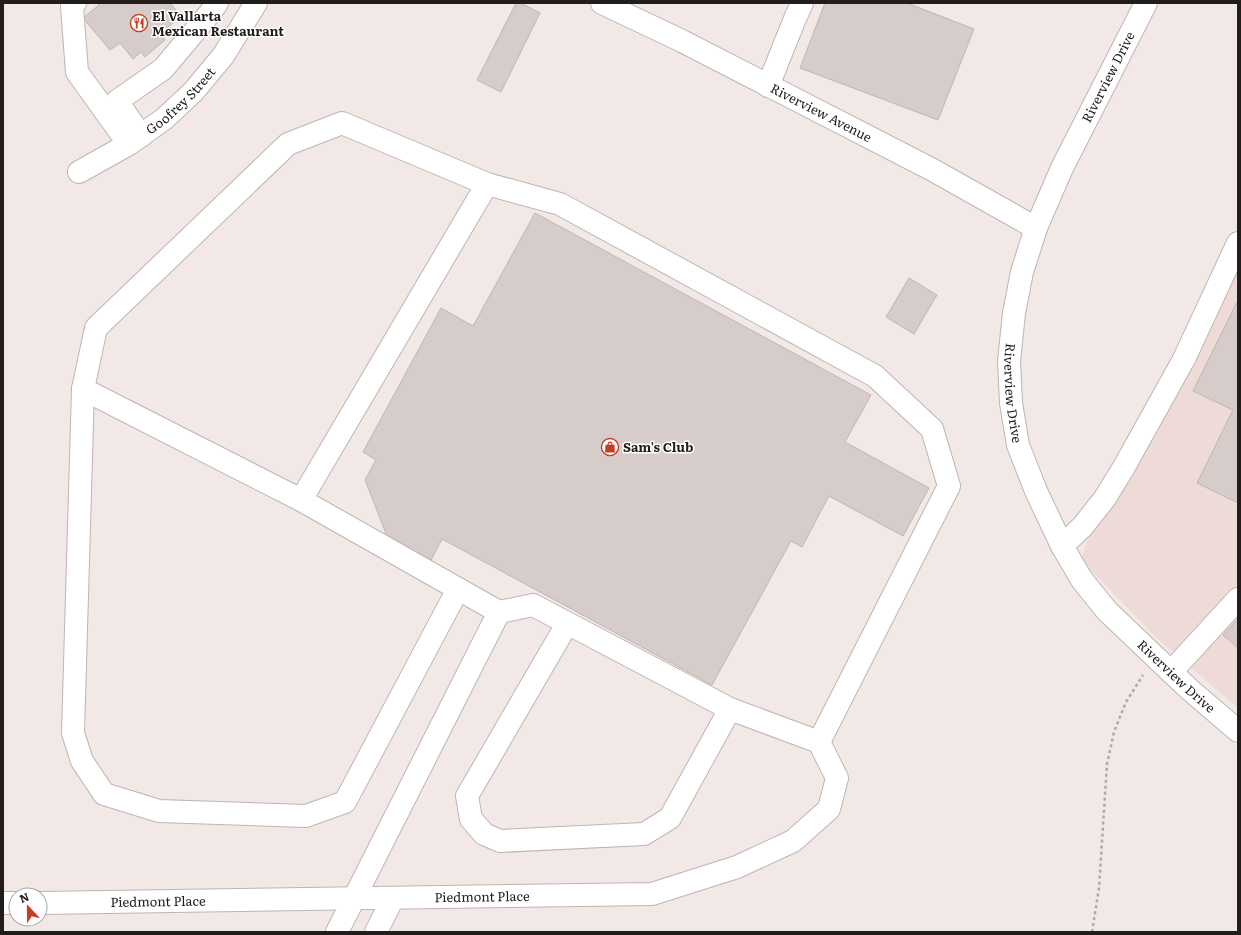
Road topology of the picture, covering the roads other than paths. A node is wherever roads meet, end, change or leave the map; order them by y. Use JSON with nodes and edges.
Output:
{"nodes":[{"id":1,"x":75,"y":3,"type":"edge"},
{"id":2,"x":217,"y":3,"type":"edge"},
{"id":3,"x":602,"y":3,"type":"edge"},
{"id":4,"x":802,"y":3,"type":"edge"},
{"id":5,"x":1146,"y":3,"type":"edge"},
{"id":6,"x":249,"y":5,"type":"edge"},
{"id":7,"x":768,"y":86,"type":"junction"},
{"id":8,"x":135,"y":140,"type":"junction"},
{"id":9,"x":79,"y":172,"type":"dead end"},
{"id":10,"x":487,"y":184,"type":"junction"},
{"id":11,"x":1036,"y":228,"type":"junction"},
{"id":12,"x":1238,"y":243,"type":"edge"},
{"id":13,"x":83,"y":389,"type":"junction"},
{"id":14,"x":301,"y":500,"type":"junction"},
{"id":15,"x":1062,"y":546,"type":"junction"},
{"id":16,"x":458,"y":589,"type":"junction"},
{"id":17,"x":1238,"y":599,"type":"edge"},
{"id":18,"x":499,"y":612,"type":"junction"},
{"id":19,"x":567,"y":624,"type":"junction"},
{"id":20,"x":1164,"y":665,"type":"junction"},
{"id":21,"x":730,"y":709,"type":"junction"},
{"id":22,"x":1238,"y":732,"type":"edge"},
{"id":23,"x":819,"y":742,"type":"junction"},
{"id":24,"x":354,"y":898,"type":"junction"},
{"id":25,"x":393,"y":898,"type":"junction"},
{"id":26,"x":48,"y":903,"type":"edge"},
{"id":27,"x":337,"y":932,"type":"edge"},
{"id":28,"x":376,"y":932,"type":"edge"}],
"edges":[{"from":1,"to":8,"type":"street"},
{"from":2,"to":8,"type":"street"},
{"from":3,"to":7,"type":"street","name":"Riverview Avenue"},
{"from":4,"to":7,"type":"street"},
{"from":5,"to":11,"type":"street","name":"Riverview Drive"},
{"from":6,"to":8,"type":"street","name":"Goofrey Street"},
{"from":7,"to":11,"type":"street","name":"Riverview Avenue"},
{"from":8,"to":9,"type":"street","name":"Goofrey Street"},
{"from":10,"to":13,"type":"street"},
{"from":10,"to":14,"type":"street"},
{"from":10,"to":23,"type":"street"},
{"from":11,"to":15,"type":"street","name":"Riverview Drive"},
{"from":12,"to":15,"type":"street"},
{"from":13,"to":14,"type":"street"},
{"from":13,"to":16,"type":"street"},
{"from":14,"to":16,"type":"street"},
{"from":15,"to":20,"type":"street","name":"Riverview Drive"},
{"from":16,"to":18,"type":"street"},
{"from":17,"to":20,"type":"street"},
{"from":18,"to":19,"type":"street"},
{"from":18,"to":24,"type":"street"},
{"from":19,"to":21,"type":"street"},
{"from":19,"to":21,"type":"street"},
{"from":20,"to":22,"type":"street","name":"Riverview Drive"},
{"from":21,"to":23,"type":"street"},
{"from":23,"to":25,"type":"street","name":"Piedmont Place"},
{"from":24,"to":25,"type":"street","name":"Piedmont Place"},
{"from":24,"to":26,"type":"street","name":"Piedmont Place"},
{"from":24,"to":27,"type":"street"},
{"from":25,"to":28,"type":"street"}]}
